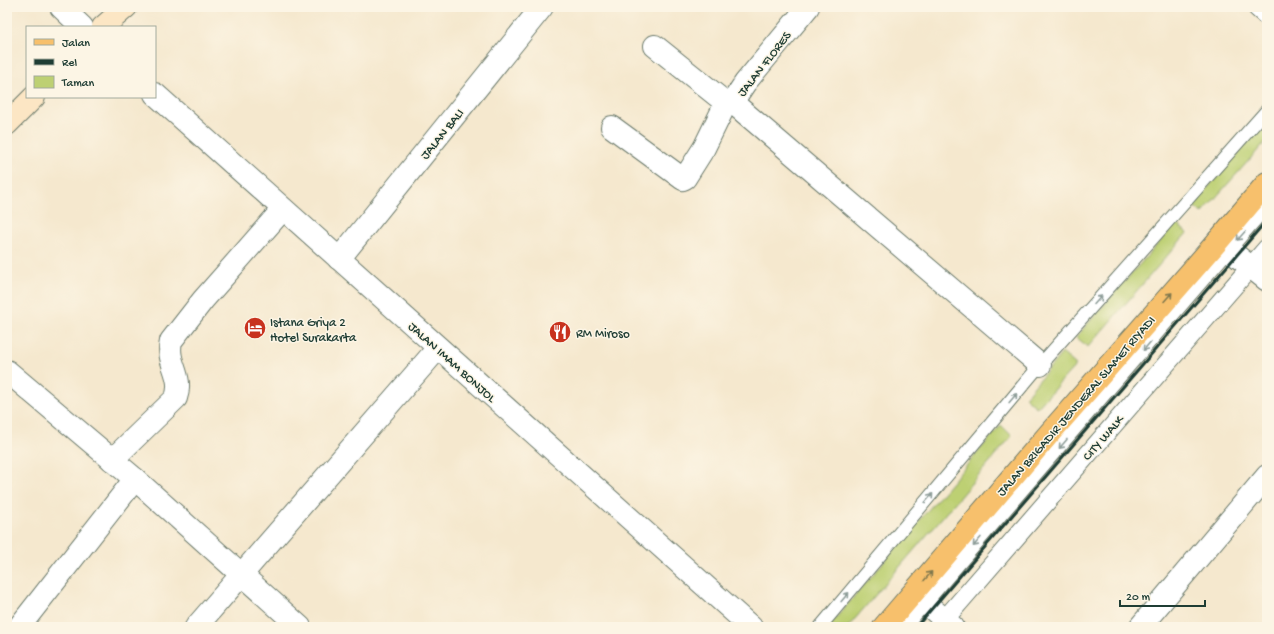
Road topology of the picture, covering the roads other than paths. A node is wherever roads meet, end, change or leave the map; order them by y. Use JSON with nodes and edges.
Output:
{"nodes":[{"id":1,"x":61,"y":7,"type":"edge"},
{"id":2,"x":126,"y":7,"type":"edge"},
{"id":3,"x":542,"y":7,"type":"edge"},
{"id":4,"x":808,"y":7,"type":"edge"},
{"id":5,"x":1259,"y":7,"type":"edge"},
{"id":6,"x":1267,"y":14,"type":"edge"},
{"id":7,"x":81,"y":26,"type":"edge"},
{"id":8,"x":105,"y":26,"type":"edge"},
{"id":9,"x":655,"y":46,"type":"dead end"},
{"id":10,"x":156,"y":95,"type":"edge"},
{"id":11,"x":33,"y":98,"type":"edge"},
{"id":12,"x":730,"y":102,"type":"junction"},
{"id":13,"x":1267,"y":110,"type":"edge"},
{"id":14,"x":7,"y":124,"type":"edge"},
{"id":15,"x":612,"y":126,"type":"dead end"},
{"id":16,"x":1267,"y":183,"type":"edge"},
{"id":17,"x":1267,"y":207,"type":"edge"},
{"id":18,"x":283,"y":209,"type":"junction"},
{"id":19,"x":1224,"y":245,"type":"junction"},
{"id":20,"x":1267,"y":248,"type":"edge"},
{"id":21,"x":339,"y":259,"type":"junction"},
{"id":22,"x":1250,"y":267,"type":"junction"},
{"id":23,"x":1267,"y":280,"type":"edge"},
{"id":24,"x":438,"y":348,"type":"junction"},
{"id":25,"x":1040,"y":365,"type":"junction"},
{"id":26,"x":7,"y":371,"type":"edge"},
{"id":27,"x":112,"y":460,"type":"junction"},
{"id":28,"x":1267,"y":476,"type":"edge"},
{"id":29,"x":135,"y":479,"type":"junction"},
{"id":30,"x":241,"y":575,"type":"junction"},
{"id":31,"x":920,"y":598,"type":"junction"},
{"id":32,"x":945,"y":625,"type":"edge"},
{"id":33,"x":19,"y":627,"type":"edge"},
{"id":34,"x":196,"y":627,"type":"edge"},
{"id":35,"x":300,"y":627,"type":"edge"},
{"id":36,"x":751,"y":627,"type":"edge"},
{"id":37,"x":820,"y":627,"type":"edge"},
{"id":38,"x":884,"y":627,"type":"edge"},
{"id":39,"x":905,"y":627,"type":"edge"},
{"id":40,"x":1140,"y":627,"type":"edge"}],
"edges":[{"from":1,"to":7,"type":"street"},
{"from":2,"to":8,"type":"main road"},
{"from":3,"to":21,"type":"street","name":"JALAN BALI"},
{"from":4,"to":12,"type":"street","name":"JALAN FLORES"},
{"from":5,"to":6,"type":"street"},
{"from":9,"to":12,"type":"street"},
{"from":10,"to":18,"type":"street","name":"JALAN IMAM BONJOL"},
{"from":11,"to":14,"type":"main road"},
{"from":12,"to":15,"type":"street","name":"JALAN FLORES"},
{"from":12,"to":25,"type":"street"},
{"from":25,"to":13,"type":"lane","one_way":true},
{"from":16,"to":19,"type":"main road","name":"JALAN BRIGADIR JENDERAL SLAMET RIYADI"},
{"from":17,"to":19,"type":"lane","one_way":true},
{"from":18,"to":21,"type":"street","name":"JALAN IMAM BONJOL"},
{"from":18,"to":27,"type":"street"},
{"from":19,"to":22,"type":"street"},
{"from":19,"to":31,"type":"main road","name":"JALAN BRIGADIR JENDERAL SLAMET RIYADI"},
{"from":20,"to":22,"type":"street","name":"CITY WALK"},
{"from":21,"to":24,"type":"street","name":"JALAN IMAM BONJOL"},
{"from":22,"to":23,"type":"street"},
{"from":22,"to":32,"type":"street","name":"CITY WALK"},
{"from":24,"to":30,"type":"street"},
{"from":24,"to":36,"type":"street","name":"JALAN IMAM BONJOL"},
{"from":37,"to":25,"type":"lane","one_way":true},
{"from":26,"to":27,"type":"street"},
{"from":27,"to":29,"type":"street"},
{"from":28,"to":40,"type":"street"},
{"from":29,"to":30,"type":"street"},
{"from":29,"to":33,"type":"street"},
{"from":30,"to":34,"type":"street"},
{"from":30,"to":35,"type":"street"},
{"from":31,"to":32,"type":"street"},
{"from":31,"to":38,"type":"main road","name":"JALAN BRIGADIR JENDERAL SLAMET RIYADI"},
{"from":31,"to":39,"type":"lane"}]}
